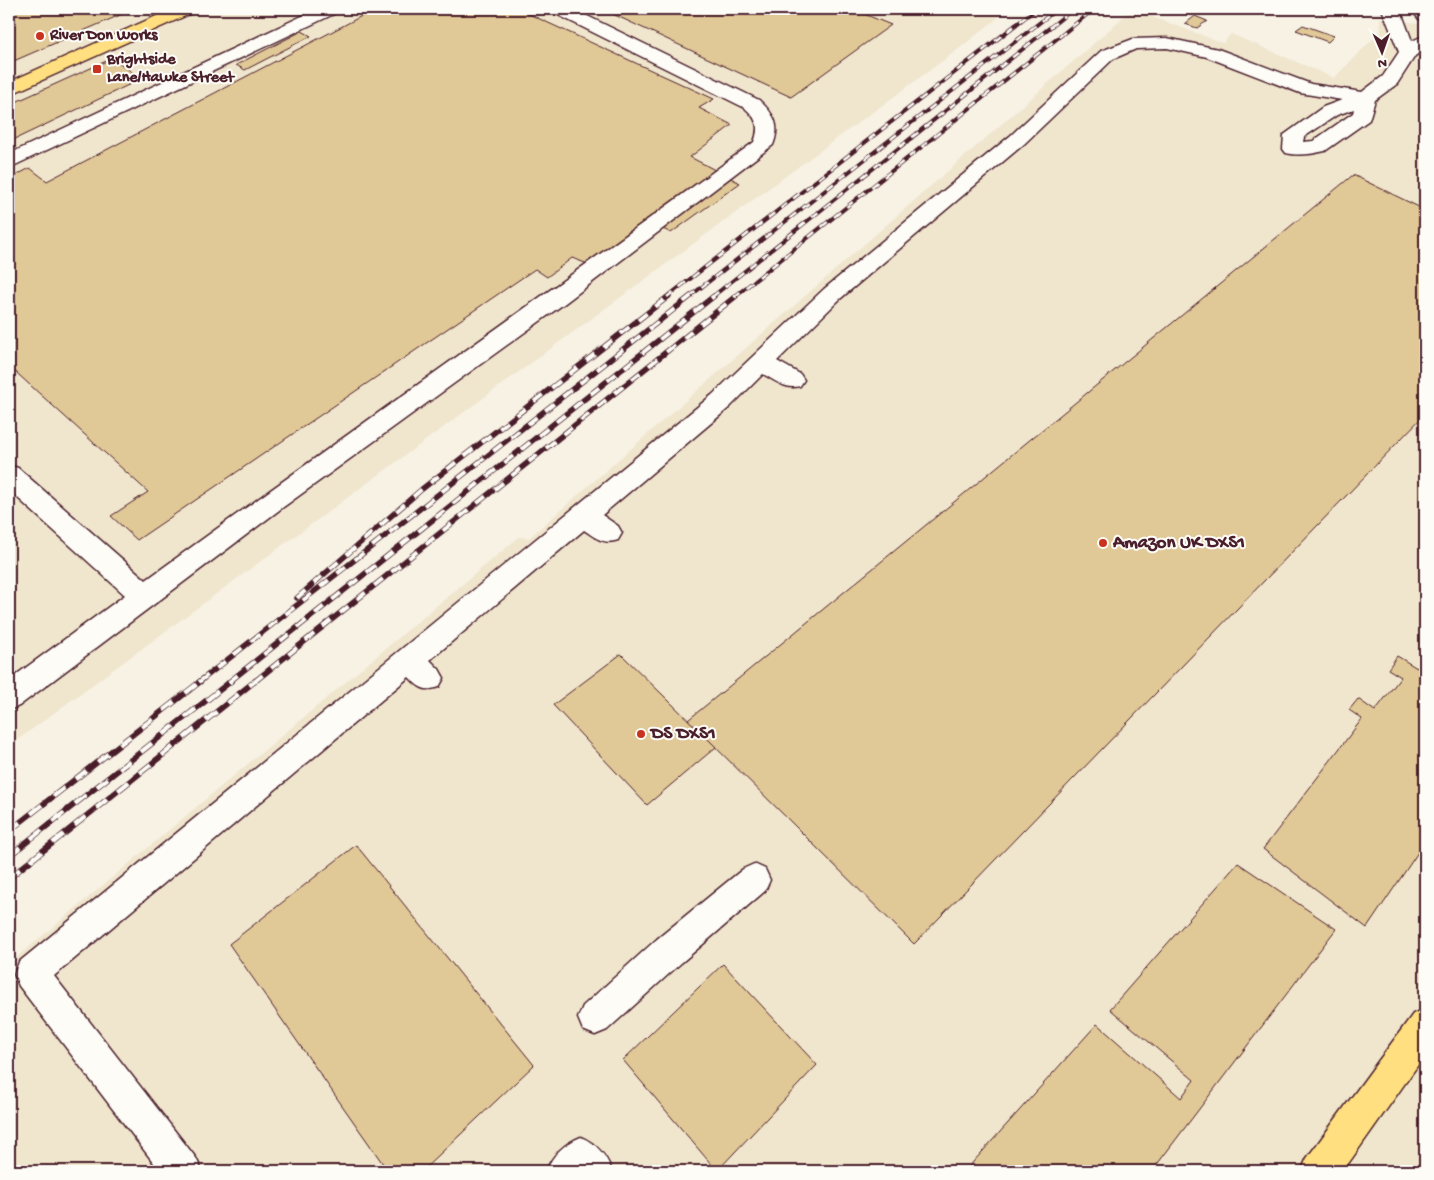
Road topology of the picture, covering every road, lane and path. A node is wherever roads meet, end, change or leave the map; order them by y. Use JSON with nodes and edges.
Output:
{"nodes":[{"id":1,"x":186,"y":9,"type":"edge"},
{"id":2,"x":330,"y":9,"type":"edge"},
{"id":3,"x":560,"y":9,"type":"edge"},
{"id":4,"x":1391,"y":9,"type":"edge"},
{"id":5,"x":1420,"y":9,"type":"edge"},
{"id":6,"x":1425,"y":15,"type":"edge"},
{"id":7,"x":1417,"y":46,"type":"edge"},
{"id":8,"x":9,"y":89,"type":"edge"},
{"id":9,"x":9,"y":162,"type":"edge"},
{"id":10,"x":761,"y":362,"type":"junction"},
{"id":11,"x":792,"y":380,"type":"dead end"},
{"id":12,"x":9,"y":475,"type":"edge"},
{"id":13,"x":583,"y":515,"type":"junction"},
{"id":14,"x":609,"y":533,"type":"dead end"},
{"id":15,"x":145,"y":596,"type":"junction"},
{"id":16,"x":9,"y":697,"type":"edge"},
{"id":17,"x":754,"y":880,"type":"dead end"},
{"id":18,"x":595,"y":1018,"type":"dead end"},
{"id":19,"x":1425,"y":1026,"type":"edge"},
{"id":20,"x":183,"y":1171,"type":"edge"},
{"id":21,"x":565,"y":1171,"type":"edge"},
{"id":22,"x":593,"y":1171,"type":"edge"},
{"id":23,"x":1320,"y":1171,"type":"edge"}],
"edges":[{"from":1,"to":8,"type":"main road"},
{"from":2,"to":9,"type":"lane"},
{"from":3,"to":15,"type":"lane"},
{"from":4,"to":7,"type":"lane"},
{"from":5,"to":6,"type":"lane"},
{"from":7,"to":10,"type":"lane"},
{"from":10,"to":11,"type":"lane"},
{"from":10,"to":13,"type":"lane"},
{"from":12,"to":15,"type":"lane"},
{"from":13,"to":14,"type":"lane"},
{"from":13,"to":20,"type":"lane"},
{"from":15,"to":16,"type":"lane"},
{"from":17,"to":18,"type":"lane"},
{"from":19,"to":23,"type":"main road"},
{"from":21,"to":22,"type":"lane"}]}
